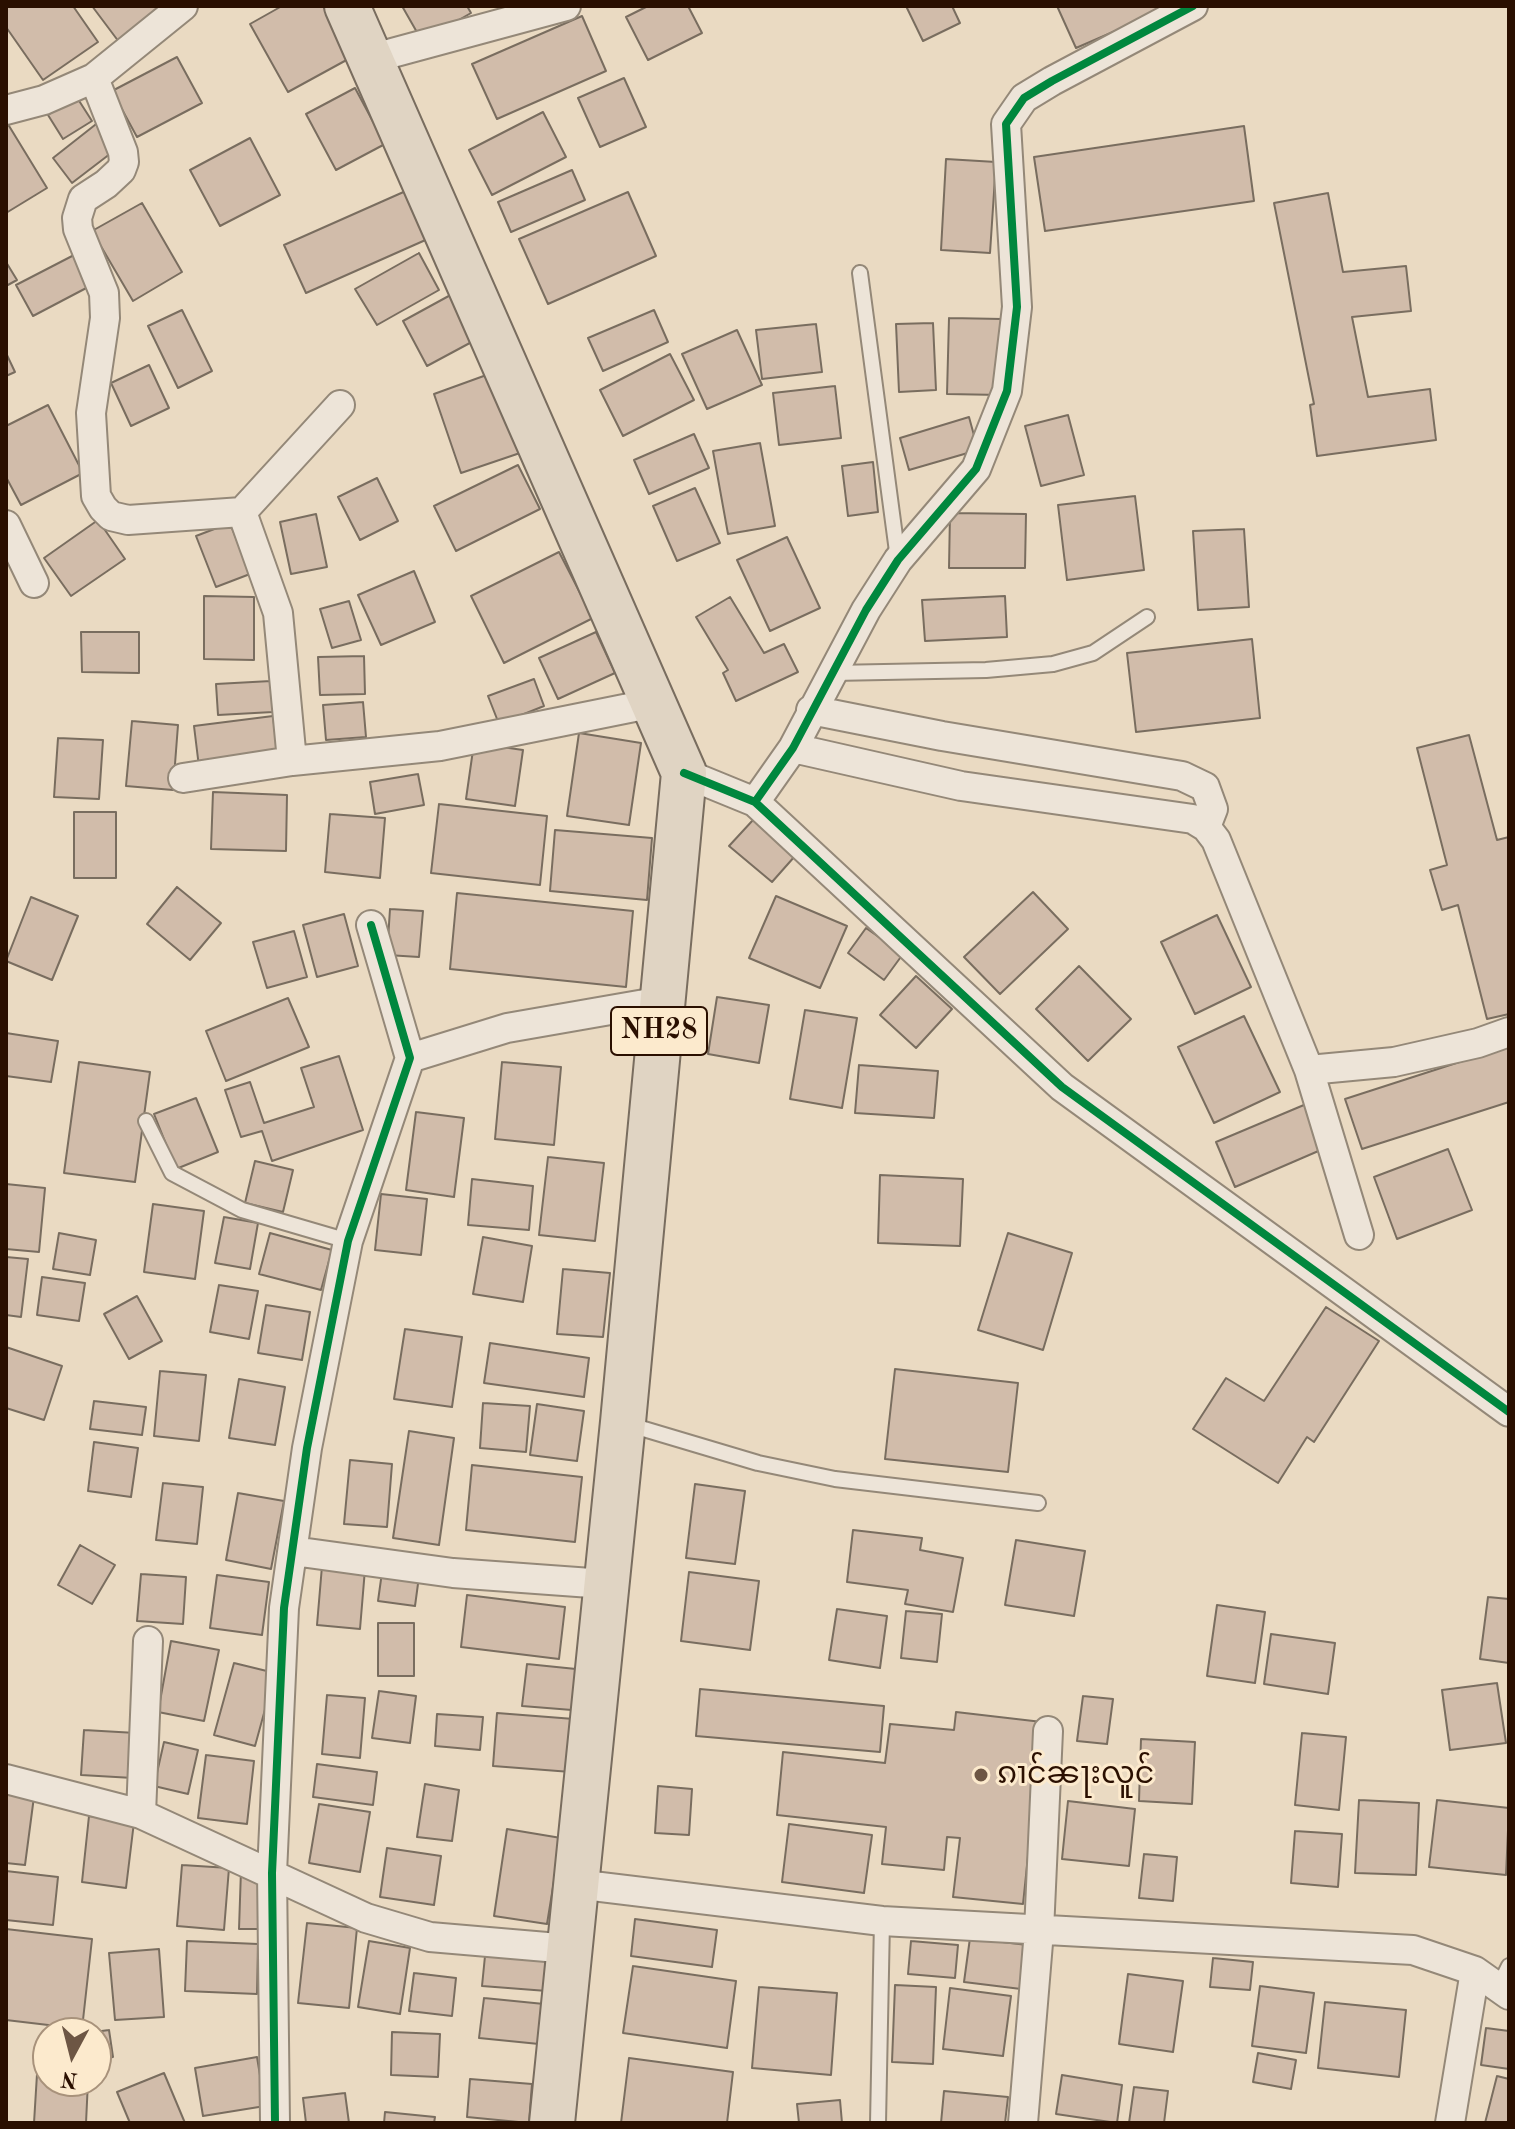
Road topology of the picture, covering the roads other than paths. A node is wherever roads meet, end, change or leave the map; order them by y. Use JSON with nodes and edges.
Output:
{"nodes":[{"id":1,"x":183,"y":6,"type":"edge"},
{"id":2,"x":347,"y":6,"type":"edge"},
{"id":3,"x":566,"y":6,"type":"edge"},
{"id":4,"x":1191,"y":7,"type":"edge"},
{"id":5,"x":370,"y":59,"type":"junction"},
{"id":6,"x":94,"y":78,"type":"junction"},
{"id":7,"x":6,"y":110,"type":"edge"},
{"id":8,"x":860,"y":273,"type":"dead end"},
{"id":9,"x":340,"y":405,"type":"dead end"},
{"id":10,"x":242,"y":512,"type":"junction"},
{"id":11,"x":6,"y":525,"type":"edge"},
{"id":12,"x":898,"y":560,"type":"junction"},
{"id":13,"x":34,"y":583,"type":"dead end"},
{"id":14,"x":1147,"y":617,"type":"dead end"},
{"id":15,"x":833,"y":673,"type":"junction"},
{"id":16,"x":654,"y":703,"type":"junction"},
{"id":17,"x":811,"y":710,"type":"junction"},
{"id":18,"x":793,"y":748,"type":"junction"},
{"id":19,"x":292,"y":761,"type":"junction"},
{"id":20,"x":684,"y":773,"type":"junction"},
{"id":21,"x":183,"y":778,"type":"dead end"},
{"id":22,"x":755,"y":802,"type":"junction"},
{"id":23,"x":1206,"y":827,"type":"junction"},
{"id":24,"x":371,"y":925,"type":"dead end"},
{"id":25,"x":662,"y":1001,"type":"junction"},
{"id":26,"x":1509,"y":1032,"type":"edge"},
{"id":27,"x":410,"y":1058,"type":"junction"},
{"id":28,"x":1309,"y":1070,"type":"junction"},
{"id":29,"x":146,"y":1121,"type":"dead end"},
{"id":30,"x":1359,"y":1235,"type":"dead end"},
{"id":31,"x":348,"y":1241,"type":"junction"},
{"id":32,"x":1509,"y":1412,"type":"edge"},
{"id":33,"x":623,"y":1422,"type":"junction"},
{"id":34,"x":1038,"y":1503,"type":"dead end"},
{"id":35,"x":293,"y":1551,"type":"junction"},
{"id":36,"x":605,"y":1584,"type":"junction"},
{"id":37,"x":148,"y":1641,"type":"dead end"},
{"id":38,"x":1048,"y":1731,"type":"dead end"},
{"id":39,"x":6,"y":1779,"type":"edge"},
{"id":40,"x":141,"y":1814,"type":"junction"},
{"id":41,"x":272,"y":1873,"type":"junction"},
{"id":42,"x":576,"y":1884,"type":"junction"},
{"id":43,"x":882,"y":1921,"type":"junction"},
{"id":44,"x":1039,"y":1931,"type":"junction"},
{"id":45,"x":570,"y":1949,"type":"junction"},
{"id":46,"x":1498,"y":1980,"type":"edge"},
{"id":47,"x":275,"y":2123,"type":"edge"},
{"id":48,"x":552,"y":2123,"type":"edge"},
{"id":49,"x":878,"y":2123,"type":"edge"},
{"id":50,"x":1023,"y":2123,"type":"edge"},
{"id":51,"x":1450,"y":2123,"type":"edge"}],
"edges":[{"from":1,"to":6,"type":"street"},
{"from":2,"to":5,"type":"highway","number":"NH28"},
{"from":3,"to":5,"type":"street"},
{"from":4,"to":12,"type":"street"},
{"from":5,"to":16,"type":"highway","number":"NH28"},
{"from":6,"to":7,"type":"street"},
{"from":6,"to":10,"type":"street"},
{"from":8,"to":12,"type":"lane"},
{"from":9,"to":10,"type":"street"},
{"from":10,"to":19,"type":"street"},
{"from":11,"to":13,"type":"street"},
{"from":12,"to":15,"type":"street"},
{"from":14,"to":15,"type":"lane"},
{"from":15,"to":17,"type":"street"},
{"from":16,"to":19,"type":"street"},
{"from":16,"to":20,"type":"highway","number":"NH28"},
{"from":17,"to":18,"type":"street"},
{"from":17,"to":23,"type":"street"},
{"from":18,"to":22,"type":"street"},
{"from":18,"to":23,"type":"street"},
{"from":19,"to":21,"type":"street"},
{"from":20,"to":22,"type":"street"},
{"from":20,"to":25,"type":"highway","number":"NH28"},
{"from":22,"to":32,"type":"street"},
{"from":23,"to":28,"type":"street"},
{"from":24,"to":27,"type":"street"},
{"from":25,"to":27,"type":"street"},
{"from":25,"to":33,"type":"highway","number":"NH28"},
{"from":26,"to":28,"type":"street"},
{"from":27,"to":31,"type":"street"},
{"from":28,"to":30,"type":"street"},
{"from":29,"to":31,"type":"lane"},
{"from":31,"to":35,"type":"street"},
{"from":33,"to":34,"type":"lane"},
{"from":33,"to":36,"type":"highway","number":"NH28"},
{"from":35,"to":36,"type":"street"},
{"from":35,"to":41,"type":"street"},
{"from":36,"to":42,"type":"highway","number":"NH28"},
{"from":37,"to":40,"type":"street"},
{"from":38,"to":44,"type":"street"},
{"from":39,"to":40,"type":"street"},
{"from":40,"to":41,"type":"street"},
{"from":41,"to":45,"type":"street"},
{"from":41,"to":47,"type":"street"},
{"from":42,"to":43,"type":"street"},
{"from":42,"to":45,"type":"highway","number":"NH28"},
{"from":43,"to":44,"type":"street"},
{"from":43,"to":49,"type":"lane"},
{"from":44,"to":46,"type":"street"},
{"from":44,"to":50,"type":"street"},
{"from":45,"to":48,"type":"highway","number":"NH28"},
{"from":46,"to":51,"type":"street"}]}
